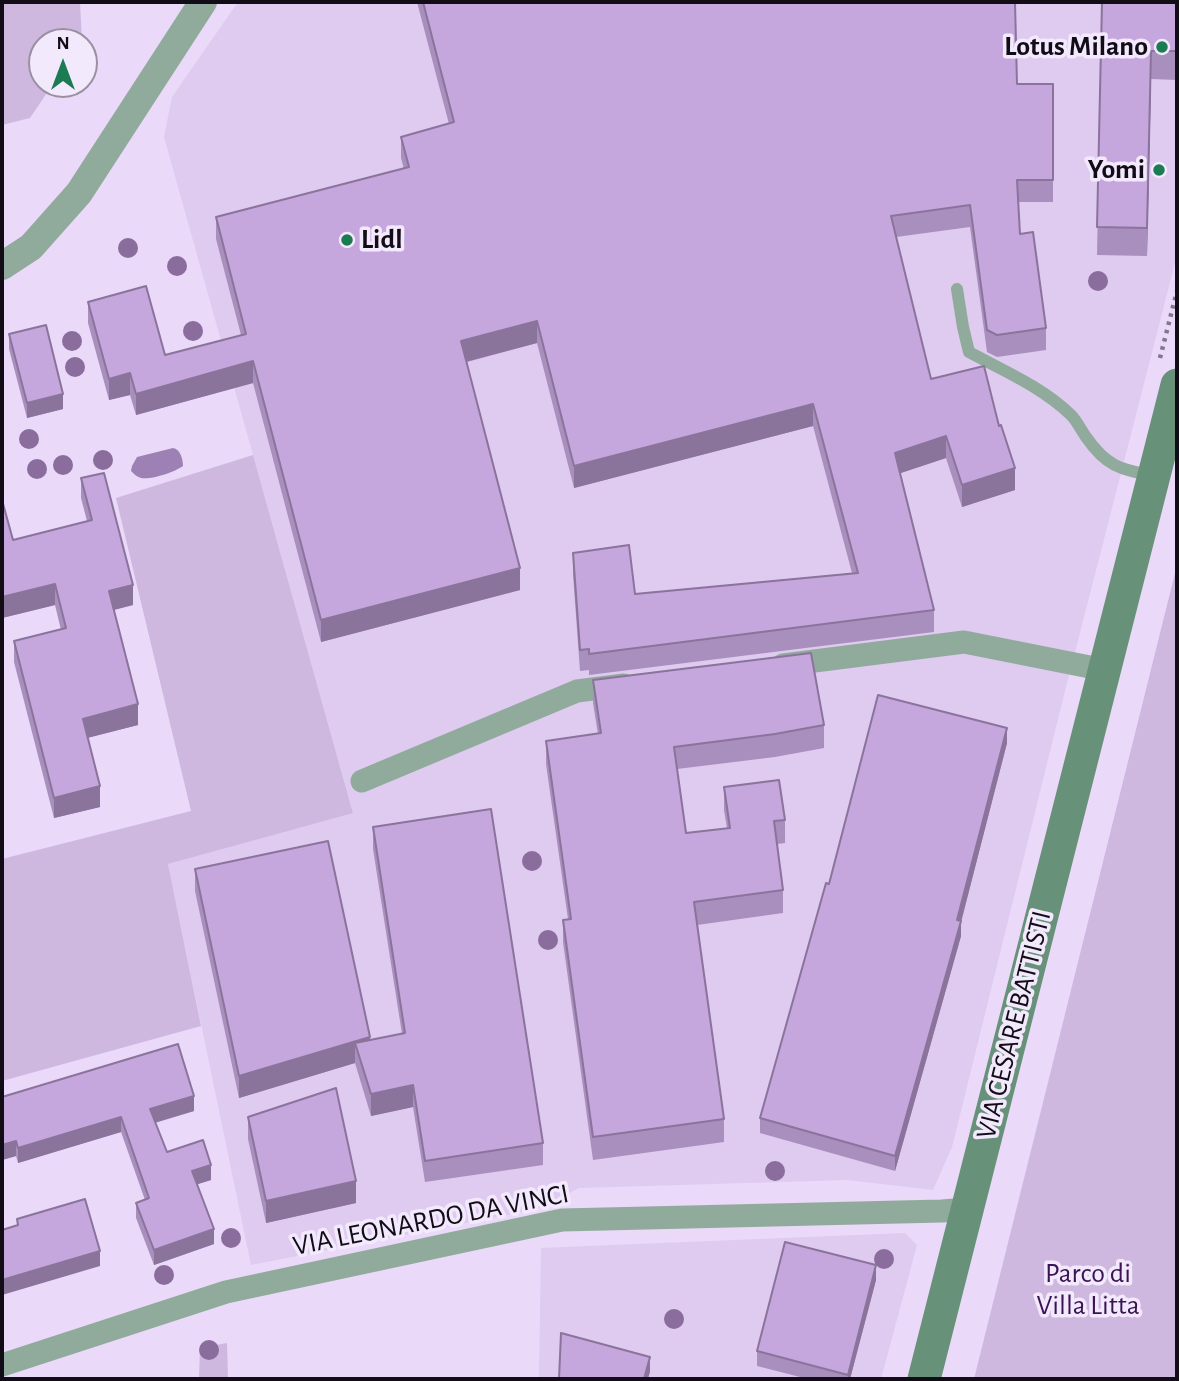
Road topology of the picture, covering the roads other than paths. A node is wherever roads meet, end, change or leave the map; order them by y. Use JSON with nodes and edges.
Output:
{"nodes":[{"id":1,"x":203,"y":2,"type":"edge"},
{"id":2,"x":2,"y":266,"type":"edge"},
{"id":3,"x":957,"y":289,"type":"dead end"},
{"id":4,"x":1177,"y":385,"type":"edge"},
{"id":5,"x":1154,"y":477,"type":"junction"},
{"id":6,"x":757,"y":668,"type":"edge"},
{"id":7,"x":1105,"y":670,"type":"junction"},
{"id":8,"x":646,"y":682,"type":"edge"},
{"id":9,"x":362,"y":780,"type":"dead end"},
{"id":10,"x":968,"y":1209,"type":"junction"},
{"id":11,"x":2,"y":1365,"type":"edge"},
{"id":12,"x":924,"y":1379,"type":"edge"}],
"edges":[{"from":1,"to":2,"type":"street"},
{"from":3,"to":5,"type":"lane"},
{"from":4,"to":5,"type":"main road","name":"VIA CESARE BATTISTI"},
{"from":5,"to":7,"type":"main road","name":"VIA CESARE BATTISTI"},
{"from":6,"to":7,"type":"street"},
{"from":7,"to":10,"type":"main road","name":"VIA CESARE BATTISTI"},
{"from":8,"to":9,"type":"street"},
{"from":10,"to":11,"type":"street","name":"VIA LEONARDO DA VINCI"},
{"from":10,"to":12,"type":"main road","name":"VIA CESARE BATTISTI"}]}
